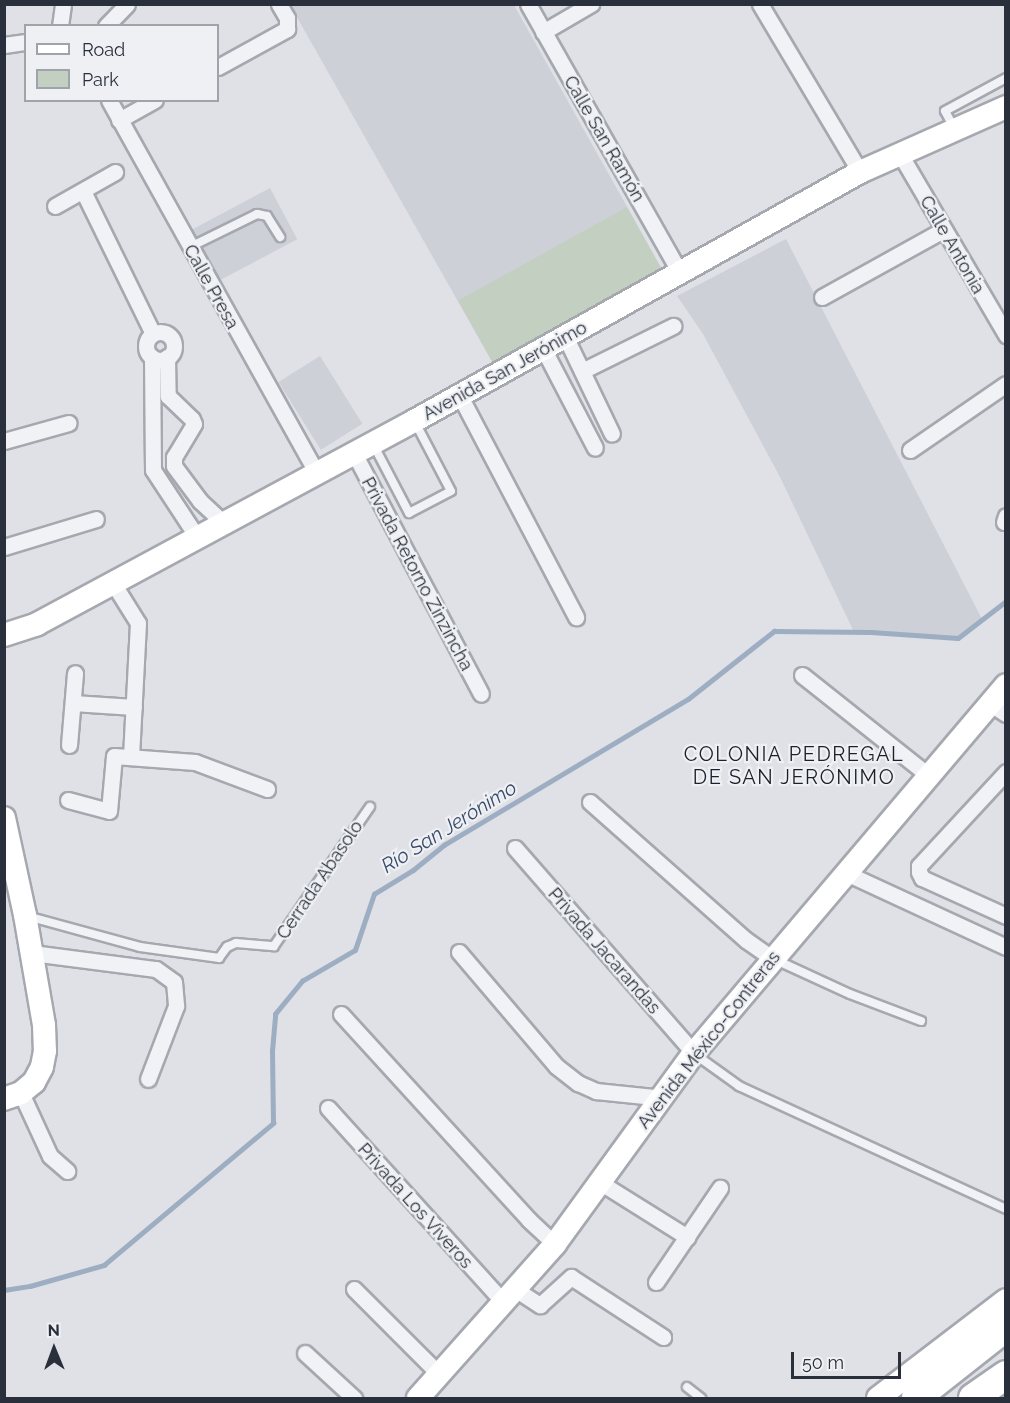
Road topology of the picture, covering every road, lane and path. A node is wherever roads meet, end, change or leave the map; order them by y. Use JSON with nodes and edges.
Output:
{"nodes":[{"id":1,"x":63,"y":4,"type":"edge"},
{"id":2,"x":127,"y":4,"type":"edge"},
{"id":3,"x":279,"y":4,"type":"edge"},
{"id":4,"x":528,"y":4,"type":"edge"},
{"id":5,"x":591,"y":4,"type":"edge"},
{"id":6,"x":760,"y":4,"type":"edge"},
{"id":7,"x":60,"y":24,"type":"edge"},
{"id":8,"x":108,"y":24,"type":"edge"},
{"id":9,"x":543,"y":32,"type":"junction"},
{"id":10,"x":24,"y":42,"type":"edge"},
{"id":11,"x":4,"y":45,"type":"edge"},
{"id":12,"x":219,"y":66,"type":"edge"},
{"id":13,"x":1005,"y":78,"type":"edge"},
{"id":14,"x":110,"y":102,"type":"edge"},
{"id":15,"x":151,"y":102,"type":"edge"},
{"id":16,"x":1005,"y":107,"type":"edge"},
{"id":17,"x":119,"y":120,"type":"junction"},
{"id":18,"x":955,"y":129,"type":"junction"},
{"id":19,"x":900,"y":154,"type":"junction"},
{"id":20,"x":115,"y":172,"type":"dead end"},
{"id":21,"x":860,"y":172,"type":"junction"},
{"id":22,"x":83,"y":190,"type":"junction"},
{"id":23,"x":55,"y":206,"type":"dead end"},
{"id":24,"x":943,"y":230,"type":"junction"},
{"id":25,"x":280,"y":237,"type":"dead end"},
{"id":26,"x":189,"y":248,"type":"junction"},
{"id":27,"x":680,"y":273,"type":"junction"},
{"id":28,"x":822,"y":297,"type":"dead end"},
{"id":29,"x":674,"y":326,"type":"dead end"},
{"id":30,"x":153,"y":334,"type":"junction"},
{"id":31,"x":1005,"y":335,"type":"edge"},
{"id":32,"x":566,"y":338,"type":"junction"},
{"id":33,"x":544,"y":350,"type":"junction"},
{"id":34,"x":160,"y":357,"type":"junction"},
{"id":35,"x":582,"y":371,"type":"junction"},
{"id":36,"x":1005,"y":384,"type":"edge"},
{"id":37,"x":460,"y":396,"type":"junction"},
{"id":38,"x":414,"y":421,"type":"junction"},
{"id":39,"x":69,"y":423,"type":"dead end"},
{"id":40,"x":612,"y":434,"type":"dead end"},
{"id":41,"x":4,"y":441,"type":"edge"},
{"id":42,"x":363,"y":448,"type":"junction"},
{"id":43,"x":595,"y":448,"type":"dead end"},
{"id":44,"x":910,"y":450,"type":"dead end"},
{"id":45,"x":316,"y":472,"type":"junction"},
{"id":46,"x":96,"y":519,"type":"dead end"},
{"id":47,"x":224,"y":523,"type":"junction"},
{"id":48,"x":197,"y":537,"type":"junction"},
{"id":49,"x":4,"y":547,"type":"edge"},
{"id":50,"x":113,"y":583,"type":"junction"},
{"id":51,"x":576,"y":618,"type":"dead end"},
{"id":52,"x":4,"y":634,"type":"edge"},
{"id":53,"x":75,"y":673,"type":"dead end"},
{"id":54,"x":802,"y":675,"type":"dead end"},
{"id":55,"x":1005,"y":685,"type":"edge"},
{"id":56,"x":481,"y":694,"type":"dead end"},
{"id":57,"x":73,"y":703,"type":"junction"},
{"id":58,"x":134,"y":707,"type":"junction"},
{"id":59,"x":997,"y":708,"type":"edge"},
{"id":60,"x":69,"y":745,"type":"dead end"},
{"id":61,"x":131,"y":757,"type":"junction"},
{"id":62,"x":1005,"y":772,"type":"edge"},
{"id":63,"x":928,"y":775,"type":"junction"},
{"id":64,"x":267,"y":789,"type":"dead end"},
{"id":65,"x":68,"y":800,"type":"dead end"},
{"id":66,"x":590,"y":802,"type":"dead end"},
{"id":67,"x":370,"y":807,"type":"dead end"},
{"id":68,"x":4,"y":818,"type":"edge"},
{"id":69,"x":515,"y":848,"type":"dead end"},
{"id":70,"x":846,"y":873,"type":"junction"},
{"id":71,"x":25,"y":915,"type":"junction"},
{"id":72,"x":1005,"y":916,"type":"edge"},
{"id":73,"x":1005,"y":947,"type":"edge"},
{"id":74,"x":459,"y":952,"type":"dead end"},
{"id":75,"x":32,"y":953,"type":"junction"},
{"id":76,"x":772,"y":958,"type":"junction"},
{"id":77,"x":341,"y":1014,"type":"dead end"},
{"id":78,"x":921,"y":1021,"type":"dead end"},
{"id":79,"x":694,"y":1053,"type":"junction"},
{"id":80,"x":148,"y":1079,"type":"dead end"},
{"id":81,"x":13,"y":1096,"type":"edge"},
{"id":82,"x":664,"y":1098,"type":"junction"},
{"id":83,"x":328,"y":1108,"type":"dead end"},
{"id":84,"x":67,"y":1171,"type":"dead end"},
{"id":85,"x":601,"y":1183,"type":"junction"},
{"id":86,"x":720,"y":1188,"type":"dead end"},
{"id":87,"x":1005,"y":1209,"type":"edge"},
{"id":88,"x":687,"y":1237,"type":"junction"},
{"id":89,"x":555,"y":1244,"type":"junction"},
{"id":90,"x":656,"y":1282,"type":"dead end"},
{"id":91,"x":354,"y":1289,"type":"dead end"},
{"id":92,"x":510,"y":1296,"type":"junction"},
{"id":93,"x":1005,"y":1300,"type":"edge"},
{"id":94,"x":1005,"y":1327,"type":"edge"},
{"id":95,"x":663,"y":1337,"type":"dead end"},
{"id":96,"x":1005,"y":1350,"type":"edge"},
{"id":97,"x":305,"y":1353,"type":"dead end"},
{"id":98,"x":440,"y":1374,"type":"junction"},
{"id":99,"x":1005,"y":1375,"type":"edge"},
{"id":100,"x":687,"y":1387,"type":"dead end"},
{"id":101,"x":1005,"y":1391,"type":"edge"},
{"id":102,"x":354,"y":1398,"type":"edge"},
{"id":103,"x":418,"y":1398,"type":"edge"},
{"id":104,"x":701,"y":1398,"type":"edge"},
{"id":105,"x":878,"y":1398,"type":"edge"},
{"id":106,"x":916,"y":1398,"type":"edge"},
{"id":107,"x":942,"y":1398,"type":"edge"},
{"id":108,"x":973,"y":1398,"type":"edge"},
{"id":109,"x":996,"y":1398,"type":"edge"}],
"edges":[{"from":1,"to":7,"type":"street"},
{"from":2,"to":8,"type":"street"},
{"from":3,"to":12,"type":"street"},
{"from":4,"to":9,"type":"street","name":"Calle San Ramón"},
{"from":5,"to":9,"type":"street"},
{"from":6,"to":21,"type":"street"},
{"from":9,"to":27,"type":"street","name":"Calle San Ramón"},
{"from":10,"to":11,"type":"street"},
{"from":13,"to":18,"type":"lane"},
{"from":14,"to":17,"type":"street","name":"Calle Presa"},
{"from":15,"to":17,"type":"street"},
{"from":16,"to":18,"type":"main road","name":"Avenida San Jerónimo"},
{"from":17,"to":26,"type":"street","name":"Calle Presa"},
{"from":18,"to":19,"type":"main road","name":"Avenida San Jerónimo"},
{"from":19,"to":21,"type":"main road","name":"Avenida San Jerónimo"},
{"from":19,"to":24,"type":"street","name":"Calle Antonia"},
{"from":20,"to":22,"type":"street"},
{"from":21,"to":27,"type":"main road","name":"Avenida San Jerónimo"},
{"from":22,"to":23,"type":"street"},
{"from":22,"to":30,"type":"street"},
{"from":24,"to":28,"type":"street"},
{"from":24,"to":31,"type":"street","name":"Calle Antonia"},
{"from":25,"to":26,"type":"lane"},
{"from":26,"to":45,"type":"street","name":"Calle Presa"},
{"from":27,"to":32,"type":"main road","name":"Avenida San Jerónimo"},
{"from":29,"to":35,"type":"street"},
{"from":30,"to":34,"type":"street"},
{"from":30,"to":34,"type":"street"},
{"from":32,"to":33,"type":"main road","name":"Avenida San Jerónimo"},
{"from":32,"to":35,"type":"street"},
{"from":33,"to":37,"type":"main road","name":"Avenida San Jerónimo"},
{"from":33,"to":43,"type":"street"},
{"from":34,"to":47,"type":"street"},
{"from":34,"to":48,"type":"street"},
{"from":35,"to":40,"type":"street"},
{"from":36,"to":44,"type":"street"},
{"from":37,"to":38,"type":"main road","name":"Avenida San Jerónimo"},
{"from":37,"to":51,"type":"street"},
{"from":38,"to":42,"type":"main road","name":"Avenida San Jerónimo"},
{"from":38,"to":42,"type":"lane"},
{"from":39,"to":41,"type":"street"},
{"from":42,"to":45,"type":"main road","name":"Avenida San Jerónimo"},
{"from":42,"to":56,"type":"street","name":"Privada Retorno Zinzincha"},
{"from":45,"to":47,"type":"main road","name":"Avenida San Jerónimo"},
{"from":46,"to":49,"type":"street"},
{"from":47,"to":48,"type":"main road","name":"Avenida San Jerónimo"},
{"from":48,"to":50,"type":"main road","name":"Avenida San Jerónimo"},
{"from":50,"to":52,"type":"main road","name":"Avenida San Jerónimo"},
{"from":50,"to":58,"type":"street"},
{"from":53,"to":57,"type":"street"},
{"from":54,"to":63,"type":"street"},
{"from":55,"to":59,"type":"main road","name":"Avenida México-Contreras"},
{"from":57,"to":58,"type":"street"},
{"from":57,"to":60,"type":"street"},
{"from":58,"to":61,"type":"street"},
{"from":59,"to":63,"type":"main road","name":"Avenida México-Contreras"},
{"from":61,"to":64,"type":"street"},
{"from":61,"to":65,"type":"street"},
{"from":62,"to":72,"type":"street"},
{"from":63,"to":70,"type":"main road","name":"Avenida México-Contreras"},
{"from":66,"to":76,"type":"street"},
{"from":67,"to":71,"type":"lane","name":"Cerrada Abasolo"},
{"from":68,"to":71,"type":"main road"},
{"from":69,"to":79,"type":"street","name":"Privada Jacarandas"},
{"from":70,"to":73,"type":"street"},
{"from":70,"to":76,"type":"main road","name":"Avenida México-Contreras"},
{"from":71,"to":75,"type":"main road"},
{"from":74,"to":82,"type":"street"},
{"from":75,"to":80,"type":"street"},
{"from":75,"to":81,"type":"main road"},
{"from":76,"to":78,"type":"lane"},
{"from":76,"to":79,"type":"main road","name":"Avenida México-Contreras"},
{"from":77,"to":89,"type":"street"},
{"from":79,"to":82,"type":"main road","name":"Avenida México-Contreras"},
{"from":79,"to":87,"type":"lane"},
{"from":81,"to":84,"type":"street"},
{"from":82,"to":85,"type":"main road","name":"Avenida México-Contreras"},
{"from":83,"to":92,"type":"street","name":"Privada Los Viveros"},
{"from":85,"to":88,"type":"street"},
{"from":85,"to":89,"type":"main road","name":"Avenida México-Contreras"},
{"from":86,"to":88,"type":"street"},
{"from":88,"to":90,"type":"street"},
{"from":89,"to":92,"type":"main road","name":"Avenida México-Contreras"},
{"from":91,"to":98,"type":"street"},
{"from":92,"to":95,"type":"street","name":"Privada Los Viveros"},
{"from":92,"to":98,"type":"main road","name":"Avenida México-Contreras"},
{"from":93,"to":105,"type":"main road"},
{"from":94,"to":106,"type":"highway"},
{"from":96,"to":107,"type":"highway"},
{"from":97,"to":102,"type":"street"},
{"from":98,"to":103,"type":"main road","name":"Avenida México-Contreras"},
{"from":99,"to":108,"type":"highway"},
{"from":100,"to":104,"type":"lane"},
{"from":101,"to":109,"type":"highway"}]}
